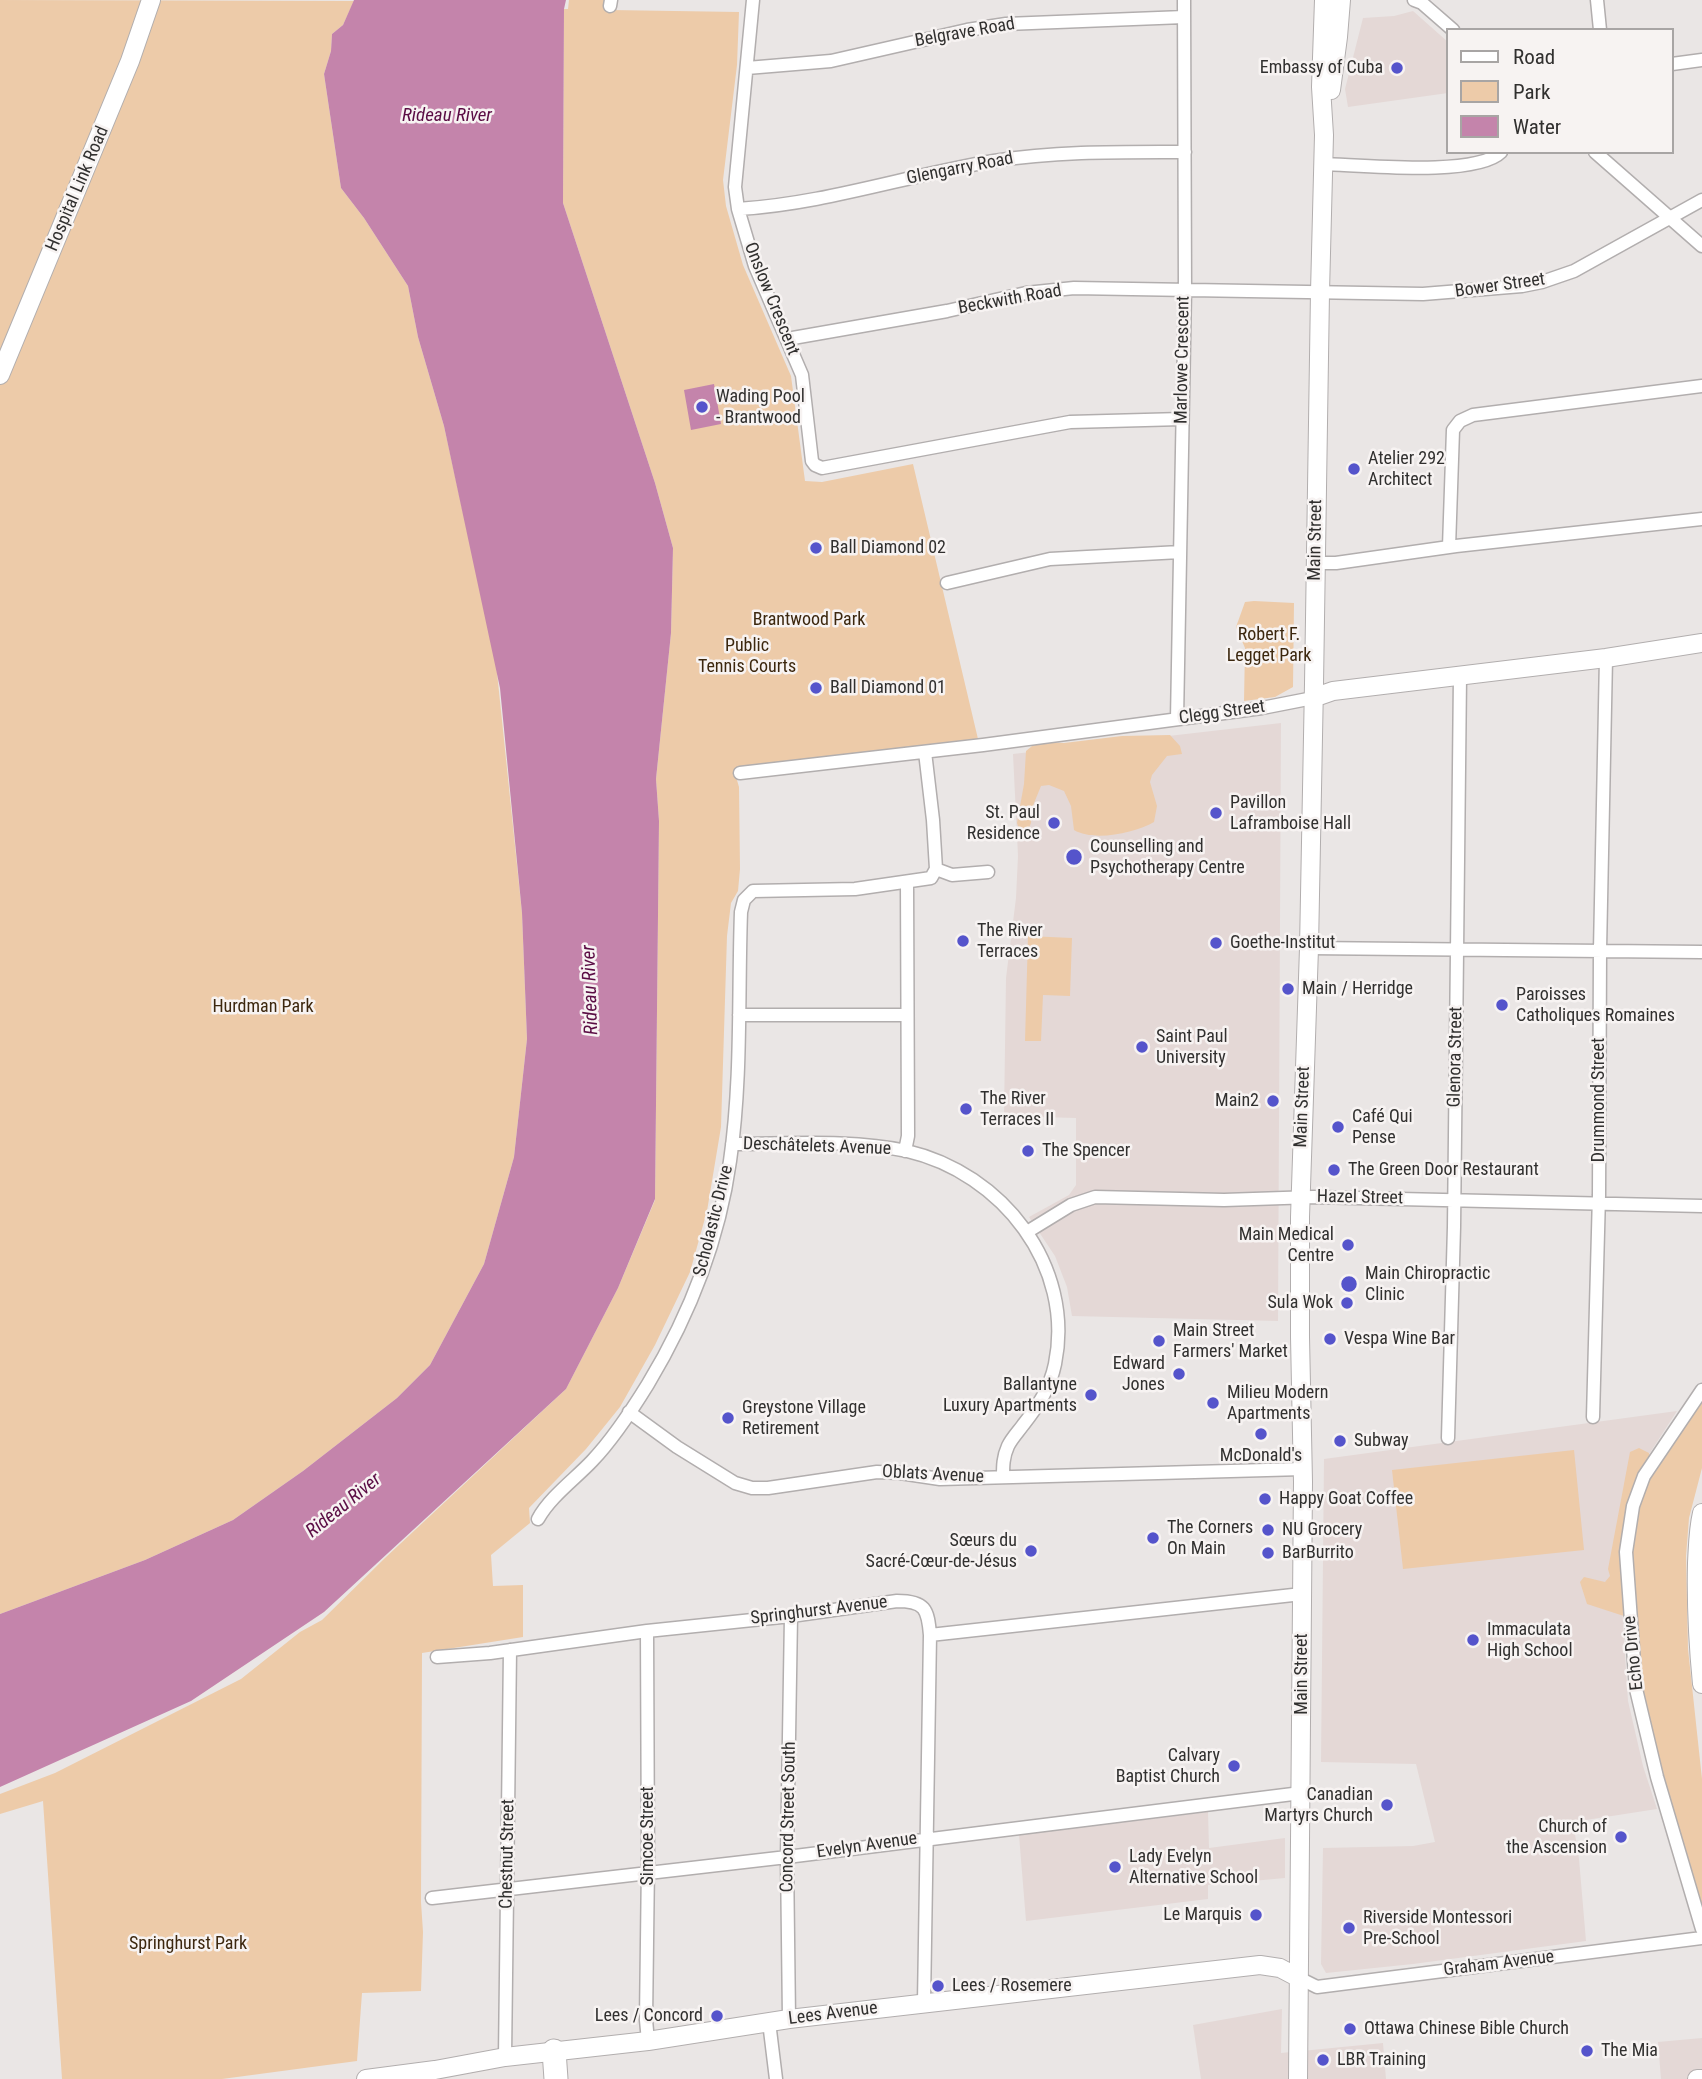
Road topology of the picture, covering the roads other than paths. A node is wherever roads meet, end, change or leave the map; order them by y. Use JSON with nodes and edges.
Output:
{"nodes":[{"id":1,"x":151,"y":0,"type":"edge"},
{"id":2,"x":753,"y":0,"type":"edge"},
{"id":3,"x":1184,"y":0,"type":"edge"},
{"id":4,"x":1324,"y":0,"type":"edge"},
{"id":5,"x":1341,"y":0,"type":"edge"},
{"id":6,"x":1415,"y":0,"type":"edge"},
{"id":7,"x":1597,"y":0,"type":"edge"},
{"id":8,"x":1184,"y":17,"type":"junction"},
{"id":9,"x":1451,"y":28,"type":"edge"},
{"id":10,"x":1601,"y":28,"type":"edge"},
{"id":11,"x":1702,"y":60,"type":"edge"},
{"id":12,"x":1674,"y":64,"type":"edge"},
{"id":13,"x":747,"y":68,"type":"junction"},
{"id":14,"x":1324,"y":135,"type":"junction"},
{"id":15,"x":1185,"y":152,"type":"junction"},
{"id":16,"x":1498,"y":154,"type":"edge"},
{"id":17,"x":1597,"y":154,"type":"edge"},
{"id":18,"x":1324,"y":164,"type":"junction"},
{"id":19,"x":1702,"y":200,"type":"edge"},
{"id":20,"x":738,"y":209,"type":"junction"},
{"id":21,"x":1670,"y":218,"type":"junction"},
{"id":22,"x":1702,"y":246,"type":"edge"},
{"id":23,"x":1185,"y":290,"type":"junction"},
{"id":24,"x":1320,"y":292,"type":"junction"},
{"id":25,"x":787,"y":339,"type":"junction"},
{"id":26,"x":0,"y":375,"type":"edge"},
{"id":27,"x":1702,"y":386,"type":"edge"},
{"id":28,"x":1182,"y":419,"type":"junction"},
{"id":29,"x":1702,"y":519,"type":"edge"},
{"id":30,"x":1449,"y":547,"type":"junction"},
{"id":31,"x":1180,"y":552,"type":"junction"},
{"id":32,"x":1316,"y":564,"type":"junction"},
{"id":33,"x":947,"y":583,"type":"dead end"},
{"id":34,"x":1702,"y":643,"type":"edge"},
{"id":35,"x":1606,"y":658,"type":"junction"},
{"id":36,"x":1461,"y":676,"type":"junction"},
{"id":37,"x":1314,"y":698,"type":"junction"},
{"id":38,"x":1177,"y":719,"type":"junction"},
{"id":39,"x":926,"y":752,"type":"junction"},
{"id":40,"x":740,"y":774,"type":"dead end"},
{"id":41,"x":936,"y":869,"type":"junction"},
{"id":42,"x":988,"y":872,"type":"dead end"},
{"id":43,"x":907,"y":882,"type":"junction"},
{"id":44,"x":1308,"y":948,"type":"junction"},
{"id":45,"x":1457,"y":948,"type":"junction"},
{"id":46,"x":1600,"y":950,"type":"junction"},
{"id":47,"x":1702,"y":952,"type":"edge"},
{"id":48,"x":739,"y":1015,"type":"junction"},
{"id":49,"x":907,"y":1015,"type":"junction"},
{"id":50,"x":732,"y":1144,"type":"junction"},
{"id":51,"x":905,"y":1151,"type":"junction"},
{"id":52,"x":1300,"y":1197,"type":"junction"},
{"id":53,"x":1454,"y":1201,"type":"junction"},
{"id":54,"x":1598,"y":1204,"type":"junction"},
{"id":55,"x":1702,"y":1206,"type":"edge"},
{"id":56,"x":1027,"y":1232,"type":"junction"},
{"id":57,"x":1702,"y":1390,"type":"edge"},
{"id":58,"x":629,"y":1412,"type":"junction"},
{"id":59,"x":1593,"y":1417,"type":"dead end"},
{"id":60,"x":1448,"y":1438,"type":"dead end"},
{"id":61,"x":1303,"y":1469,"type":"junction"},
{"id":62,"x":1003,"y":1478,"type":"junction"},
{"id":63,"x":1702,"y":1513,"type":"edge"},
{"id":64,"x":538,"y":1519,"type":"dead end"},
{"id":65,"x":1302,"y":1594,"type":"junction"},
{"id":66,"x":791,"y":1616,"type":"junction"},
{"id":67,"x":648,"y":1631,"type":"junction"},
{"id":68,"x":930,"y":1635,"type":"junction"},
{"id":69,"x":510,"y":1650,"type":"junction"},
{"id":70,"x":437,"y":1657,"type":"dead end"},
{"id":71,"x":1702,"y":1684,"type":"edge"},
{"id":72,"x":1301,"y":1793,"type":"junction"},
{"id":73,"x":926,"y":1838,"type":"junction"},
{"id":74,"x":788,"y":1857,"type":"junction"},
{"id":75,"x":648,"y":1873,"type":"junction"},
{"id":76,"x":508,"y":1891,"type":"junction"},
{"id":77,"x":432,"y":1898,"type":"dead end"},
{"id":78,"x":1702,"y":1929,"type":"edge"},
{"id":79,"x":1702,"y":1938,"type":"edge"},
{"id":80,"x":1298,"y":1978,"type":"junction"},
{"id":81,"x":924,"y":2002,"type":"junction"},
{"id":82,"x":789,"y":2019,"type":"junction"},
{"id":83,"x":769,"y":2022,"type":"junction"},
{"id":84,"x":648,"y":2041,"type":"junction"},
{"id":85,"x":554,"y":2052,"type":"junction"},
{"id":86,"x":505,"y":2057,"type":"junction"},
{"id":87,"x":366,"y":2079,"type":"edge"},
{"id":88,"x":556,"y":2079,"type":"edge"},
{"id":89,"x":776,"y":2079,"type":"edge"},
{"id":90,"x":1298,"y":2079,"type":"edge"}],
"edges":[{"from":1,"to":26,"type":"main road","name":"Hospital Link Road"},
{"from":2,"to":13,"type":"street","name":"Onslow Crescent"},
{"from":3,"to":8,"type":"street","name":"Marlowe Crescent"},
{"from":4,"to":14,"type":"main road","name":"Main Street"},
{"from":5,"to":14,"type":"main road","name":"Main Street"},
{"from":6,"to":9,"type":"street"},
{"from":7,"to":10,"type":"street"},
{"from":8,"to":13,"type":"street","name":"Belgrave Road"},
{"from":8,"to":15,"type":"street","name":"Marlowe Crescent"},
{"from":11,"to":12,"type":"street"},
{"from":13,"to":20,"type":"street","name":"Onslow Crescent"},
{"from":14,"to":18,"type":"main road","name":"Main Street"},
{"from":15,"to":20,"type":"street","name":"Glengarry Road"},
{"from":15,"to":23,"type":"street","name":"Marlowe Crescent"},
{"from":16,"to":18,"type":"street"},
{"from":17,"to":21,"type":"street"},
{"from":18,"to":24,"type":"main road","name":"Main Street"},
{"from":19,"to":21,"type":"street","name":"Bower Street"},
{"from":20,"to":25,"type":"street","name":"Onslow Crescent"},
{"from":21,"to":22,"type":"street"},
{"from":21,"to":24,"type":"street","name":"Bower Street"},
{"from":23,"to":24,"type":"street","name":"Beckwith Road"},
{"from":23,"to":25,"type":"street","name":"Beckwith Road"},
{"from":23,"to":28,"type":"street","name":"Marlowe Crescent"},
{"from":24,"to":32,"type":"main road","name":"Main Street"},
{"from":25,"to":28,"type":"street","name":"Onslow Crescent"},
{"from":27,"to":30,"type":"street"},
{"from":28,"to":31,"type":"street","name":"Marlowe Crescent"},
{"from":29,"to":30,"type":"street"},
{"from":30,"to":32,"type":"street"},
{"from":31,"to":33,"type":"street"},
{"from":31,"to":38,"type":"street","name":"Marlowe Crescent"},
{"from":32,"to":37,"type":"main road","name":"Main Street"},
{"from":34,"to":35,"type":"main road","name":"Clegg Street"},
{"from":35,"to":36,"type":"main road","name":"Clegg Street"},
{"from":35,"to":46,"type":"street","name":"Drummond Street"},
{"from":36,"to":37,"type":"main road","name":"Clegg Street"},
{"from":36,"to":45,"type":"street","name":"Glenora Street"},
{"from":37,"to":38,"type":"street","name":"Clegg Street"},
{"from":37,"to":44,"type":"main road","name":"Main Street"},
{"from":38,"to":39,"type":"street","name":"Clegg Street"},
{"from":39,"to":40,"type":"street","name":"Clegg Street"},
{"from":39,"to":41,"type":"street"},
{"from":41,"to":42,"type":"street"},
{"from":41,"to":43,"type":"street"},
{"from":43,"to":48,"type":"street","name":"Scholastic Drive"},
{"from":43,"to":49,"type":"street"},
{"from":44,"to":45,"type":"street"},
{"from":44,"to":52,"type":"main road","name":"Main Street"},
{"from":45,"to":46,"type":"street"},
{"from":45,"to":53,"type":"street","name":"Glenora Street"},
{"from":46,"to":47,"type":"street"},
{"from":46,"to":54,"type":"street","name":"Drummond Street"},
{"from":48,"to":49,"type":"street"},
{"from":48,"to":50,"type":"street","name":"Scholastic Drive"},
{"from":49,"to":51,"type":"street"},
{"from":50,"to":51,"type":"street","name":"Deschâtelets Avenue"},
{"from":50,"to":58,"type":"street","name":"Scholastic Drive"},
{"from":51,"to":56,"type":"street","name":"Deschâtelets Avenue"},
{"from":52,"to":53,"type":"street","name":"Hazel Street"},
{"from":52,"to":56,"type":"street","name":"Hazel Street"},
{"from":52,"to":61,"type":"main road","name":"Main Street"},
{"from":53,"to":54,"type":"street","name":"Hazel Street"},
{"from":53,"to":60,"type":"street","name":"Glenora Street"},
{"from":54,"to":55,"type":"street","name":"Hazel Street"},
{"from":54,"to":59,"type":"street","name":"Drummond Street"},
{"from":56,"to":62,"type":"street","name":"Deschâtelets Avenue"},
{"from":57,"to":78,"type":"street","name":"Echo Drive"},
{"from":58,"to":62,"type":"street","name":"Oblats Avenue"},
{"from":58,"to":64,"type":"street","name":"Scholastic Drive"},
{"from":61,"to":62,"type":"street","name":"Oblats Avenue"},
{"from":61,"to":65,"type":"main road","name":"Main Street"},
{"from":63,"to":71,"type":"main road"},
{"from":65,"to":68,"type":"street"},
{"from":65,"to":72,"type":"main road","name":"Main Street"},
{"from":66,"to":67,"type":"street","name":"Springhurst Avenue"},
{"from":66,"to":68,"type":"street","name":"Springhurst Avenue"},
{"from":66,"to":74,"type":"street","name":"Concord Street South"},
{"from":67,"to":69,"type":"street","name":"Springhurst Avenue"},
{"from":67,"to":75,"type":"street","name":"Simcoe Street"},
{"from":68,"to":73,"type":"street"},
{"from":69,"to":70,"type":"street","name":"Springhurst Avenue"},
{"from":69,"to":76,"type":"street","name":"Chestnut Street"},
{"from":72,"to":73,"type":"street","name":"Evelyn Avenue"},
{"from":72,"to":80,"type":"main road","name":"Main Street"},
{"from":73,"to":74,"type":"street","name":"Evelyn Avenue"},
{"from":73,"to":81,"type":"street"},
{"from":74,"to":75,"type":"street","name":"Evelyn Avenue"},
{"from":74,"to":82,"type":"street","name":"Concord Street South"},
{"from":75,"to":76,"type":"street","name":"Evelyn Avenue"},
{"from":75,"to":84,"type":"street","name":"Simcoe Street"},
{"from":76,"to":77,"type":"street","name":"Evelyn Avenue"},
{"from":76,"to":86,"type":"street","name":"Chestnut Street"},
{"from":79,"to":80,"type":"street","name":"Graham Avenue"},
{"from":80,"to":81,"type":"main road","name":"Lees Avenue"},
{"from":80,"to":90,"type":"main road","name":"Main Street"},
{"from":81,"to":82,"type":"main road","name":"Lees Avenue"},
{"from":82,"to":83,"type":"main road","name":"Lees Avenue"},
{"from":83,"to":84,"type":"main road","name":"Lees Avenue"},
{"from":83,"to":89,"type":"street"},
{"from":84,"to":85,"type":"main road","name":"Lees Avenue"},
{"from":85,"to":86,"type":"main road","name":"Lees Avenue"},
{"from":85,"to":88,"type":"highway"},
{"from":86,"to":87,"type":"main road","name":"Lees Avenue"}]}
